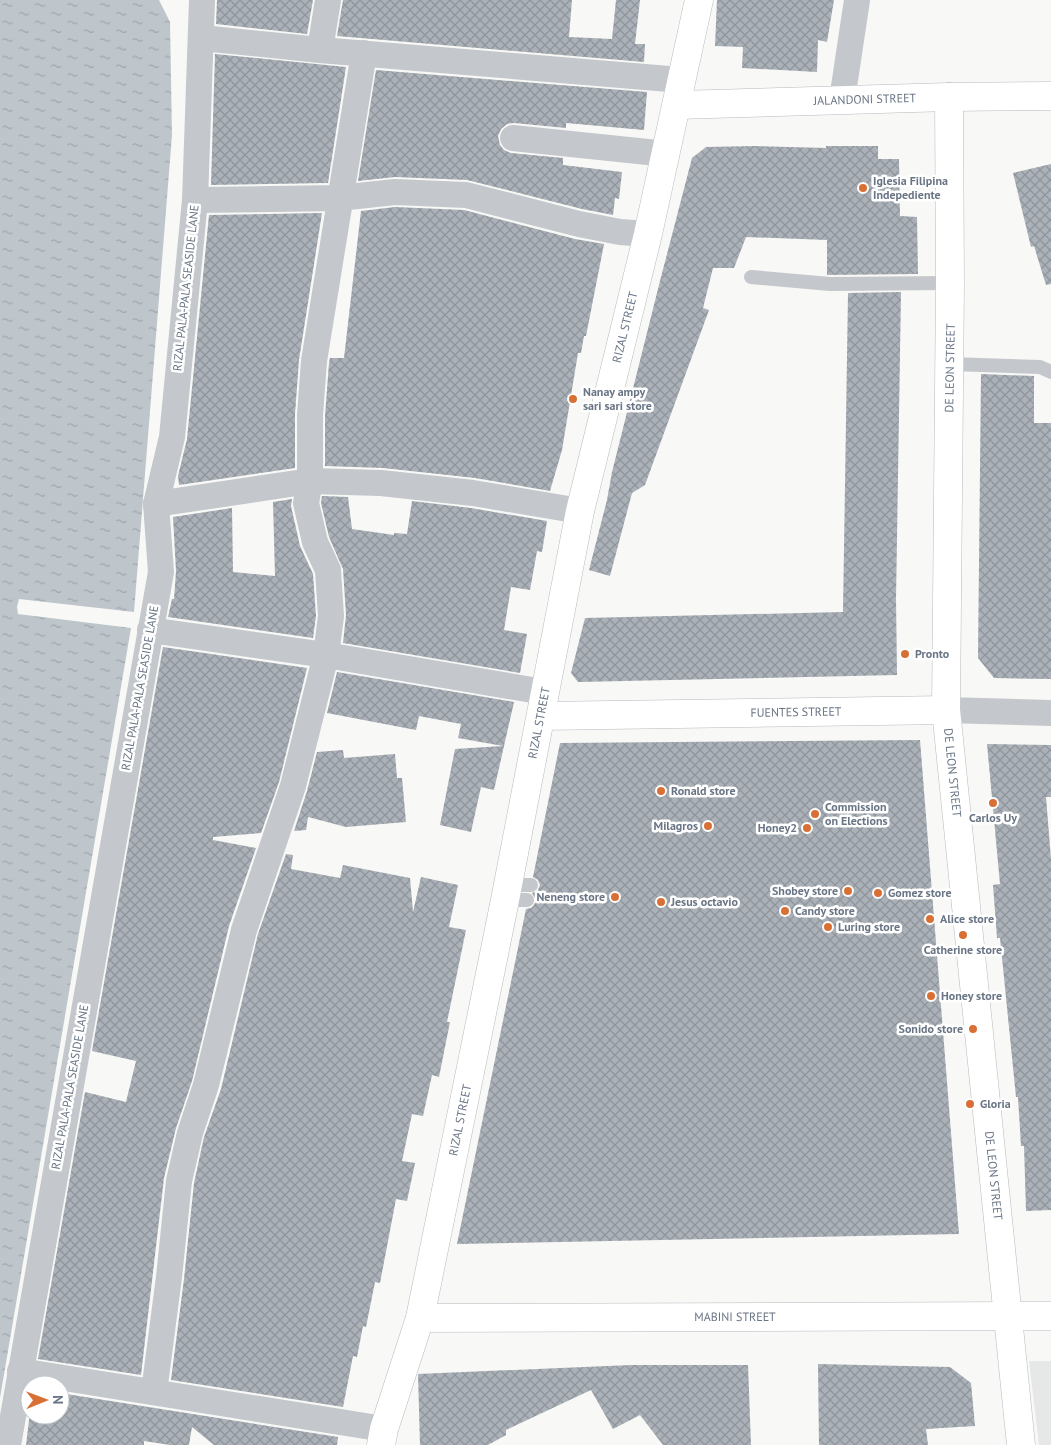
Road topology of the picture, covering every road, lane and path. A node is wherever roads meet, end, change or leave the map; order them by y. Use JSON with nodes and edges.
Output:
{"nodes":[{"id":1,"x":202,"y":0,"type":"edge"},
{"id":2,"x":328,"y":0,"type":"edge"},
{"id":3,"x":698,"y":0,"type":"edge"},
{"id":4,"x":857,"y":0,"type":"edge"},
{"id":5,"x":202,"y":38,"type":"junction"},
{"id":6,"x":320,"y":50,"type":"junction"},
{"id":7,"x":364,"y":53,"type":"junction"},
{"id":8,"x":679,"y":93,"type":"junction"},
{"id":9,"x":1051,"y":96,"type":"edge"},
{"id":10,"x":949,"y":97,"type":"junction"},
{"id":11,"x":842,"y":100,"type":"junction"},
{"id":12,"x":513,"y":138,"type":"dead end"},
{"id":13,"x":666,"y":154,"type":"junction"},
{"id":14,"x":339,"y":198,"type":"junction"},
{"id":15,"x":195,"y":200,"type":"junction"},
{"id":16,"x":648,"y":234,"type":"junction"},
{"id":17,"x":751,"y":277,"type":"dead end"},
{"id":18,"x":950,"y":283,"type":"junction"},
{"id":19,"x":950,"y":364,"type":"junction"},
{"id":20,"x":1051,"y":372,"type":"edge"},
{"id":21,"x":310,"y":480,"type":"junction"},
{"id":22,"x":156,"y":504,"type":"junction"},
{"id":23,"x":580,"y":511,"type":"junction"},
{"id":24,"x":150,"y":630,"type":"junction"},
{"id":25,"x":326,"y":655,"type":"junction"},
{"id":26,"x":543,"y":704,"type":"junction"},
{"id":27,"x":946,"y":710,"type":"junction"},
{"id":28,"x":1051,"y":713,"type":"edge"},
{"id":29,"x":1051,"y":1316,"type":"edge"},
{"id":30,"x":1008,"y":1317,"type":"junction"},
{"id":31,"x":420,"y":1318,"type":"junction"},
{"id":32,"x":20,"y":1371,"type":"junction"},
{"id":33,"x":154,"y":1392,"type":"junction"},
{"id":34,"x":383,"y":1437,"type":"edge"},
{"id":35,"x":8,"y":1445,"type":"edge"},
{"id":36,"x":1021,"y":1445,"type":"edge"}],
"edges":[{"from":1,"to":5,"type":"street","name":"RIZAL PALA-PALA SEASIDE LANE"},
{"from":2,"to":6,"type":"street"},
{"from":3,"to":8,"type":"street","name":"RIZAL STREET"},
{"from":4,"to":11,"type":"street"},
{"from":5,"to":6,"type":"street"},
{"from":5,"to":15,"type":"street","name":"RIZAL PALA-PALA SEASIDE LANE"},
{"from":6,"to":7,"type":"street"},
{"from":7,"to":8,"type":"street"},
{"from":7,"to":14,"type":"street"},
{"from":8,"to":11,"type":"street","name":"JALANDONI STREET"},
{"from":8,"to":13,"type":"street","name":"RIZAL STREET"},
{"from":9,"to":10,"type":"street","name":"JALANDONI STREET"},
{"from":10,"to":11,"type":"street","name":"JALANDONI STREET"},
{"from":10,"to":18,"type":"street","name":"DE LEON STREET"},
{"from":12,"to":13,"type":"street"},
{"from":13,"to":16,"type":"street","name":"RIZAL STREET"},
{"from":14,"to":15,"type":"street"},
{"from":14,"to":16,"type":"street"},
{"from":14,"to":21,"type":"street"},
{"from":15,"to":22,"type":"street","name":"RIZAL PALA-PALA SEASIDE LANE"},
{"from":16,"to":23,"type":"street","name":"RIZAL STREET"},
{"from":17,"to":18,"type":"lane"},
{"from":18,"to":19,"type":"street","name":"DE LEON STREET"},
{"from":19,"to":20,"type":"lane"},
{"from":19,"to":27,"type":"street","name":"DE LEON STREET"},
{"from":21,"to":22,"type":"street"},
{"from":21,"to":23,"type":"street"},
{"from":21,"to":25,"type":"street"},
{"from":22,"to":24,"type":"street","name":"RIZAL PALA-PALA SEASIDE LANE"},
{"from":23,"to":26,"type":"street","name":"RIZAL STREET"},
{"from":24,"to":25,"type":"street"},
{"from":24,"to":32,"type":"street","name":"RIZAL PALA-PALA SEASIDE LANE"},
{"from":25,"to":26,"type":"street"},
{"from":25,"to":33,"type":"street"},
{"from":26,"to":27,"type":"street","name":"FUENTES STREET"},
{"from":26,"to":31,"type":"street","name":"RIZAL STREET"},
{"from":27,"to":28,"type":"street","name":"FUENTES STREET"},
{"from":27,"to":30,"type":"street","name":"DE LEON STREET"},
{"from":29,"to":30,"type":"street","name":"MABINI STREET"},
{"from":30,"to":31,"type":"street","name":"MABINI STREET"},
{"from":30,"to":36,"type":"street","name":"DE LEON STREET"},
{"from":31,"to":34,"type":"street","name":"RIZAL STREET"},
{"from":32,"to":33,"type":"street"},
{"from":32,"to":35,"type":"street","name":"RIZAL PALA-PALA SEASIDE LANE"},
{"from":33,"to":34,"type":"street"}]}
